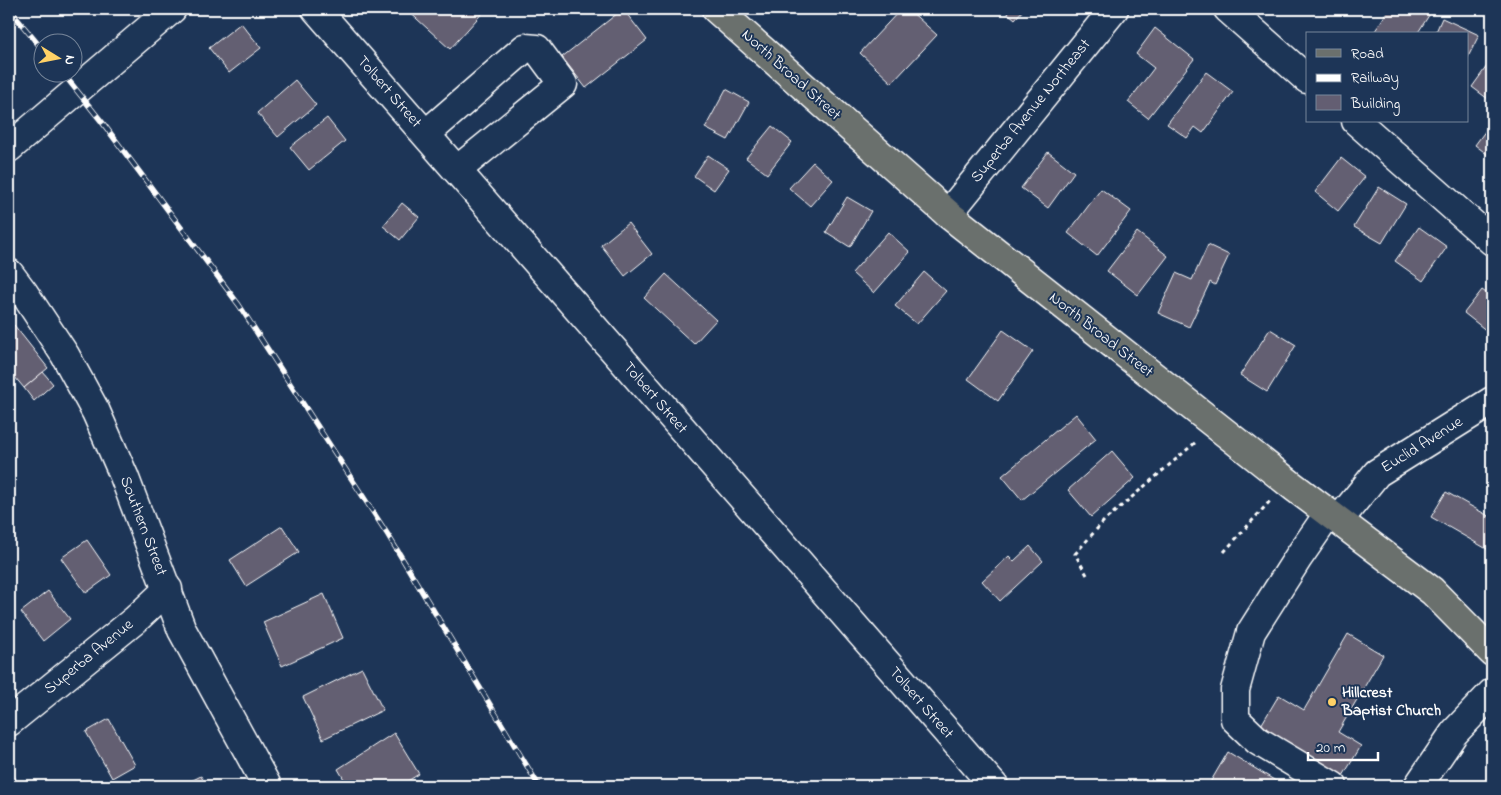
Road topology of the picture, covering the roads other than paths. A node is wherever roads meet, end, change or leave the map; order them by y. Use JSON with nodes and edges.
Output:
{"nodes":[{"id":1,"x":170,"y":9,"type":"edge"},
{"id":2,"x":716,"y":9,"type":"edge"},
{"id":3,"x":1114,"y":9,"type":"edge"},
{"id":4,"x":1228,"y":9,"type":"edge"},
{"id":5,"x":326,"y":12,"type":"edge"},
{"id":6,"x":1306,"y":77,"type":"edge"},
{"id":7,"x":1357,"y":122,"type":"edge"},
{"id":8,"x":426,"y":134,"type":"junction"},
{"id":9,"x":9,"y":148,"type":"edge"},
{"id":10,"x":457,"y":170,"type":"junction"},
{"id":11,"x":948,"y":214,"type":"junction"},
{"id":12,"x":1492,"y":241,"type":"edge"},
{"id":13,"x":9,"y":273,"type":"edge"},
{"id":14,"x":1492,"y":400,"type":"edge"},
{"id":15,"x":1334,"y":517,"type":"junction"},
{"id":16,"x":168,"y":589,"type":"junction"},
{"id":17,"x":1492,"y":652,"type":"edge"},
{"id":18,"x":1492,"y":693,"type":"edge"},
{"id":19,"x":9,"y":722,"type":"edge"},
{"id":20,"x":267,"y":786,"type":"edge"},
{"id":21,"x":994,"y":786,"type":"edge"},
{"id":22,"x":1333,"y":786,"type":"edge"},
{"id":23,"x":1418,"y":786,"type":"edge"}],
"edges":[{"from":1,"to":9,"type":"street"},
{"from":2,"to":11,"type":"main road","name":"North Broad Street"},
{"from":3,"to":11,"type":"street","name":"Superba Avenue Northeast"},
{"from":4,"to":6,"type":"street"},
{"from":5,"to":8,"type":"street","name":"Tolbert Street"},
{"from":7,"to":12,"type":"street"},
{"from":8,"to":10,"type":"street","name":"Tolbert Street"},
{"from":8,"to":10,"type":"street"},
{"from":10,"to":21,"type":"street","name":"Tolbert Street"},
{"from":11,"to":15,"type":"main road","name":"North Broad Street"},
{"from":13,"to":16,"type":"street","name":"Southern Street"},
{"from":14,"to":15,"type":"street","name":"Euclid Avenue"},
{"from":15,"to":17,"type":"main road","name":"North Broad Street"},
{"from":15,"to":22,"type":"street","name":"Euclid Avenue"},
{"from":16,"to":19,"type":"street","name":"Superba Avenue"},
{"from":16,"to":20,"type":"street","name":"Southern Street"},
{"from":18,"to":23,"type":"street"}]}
